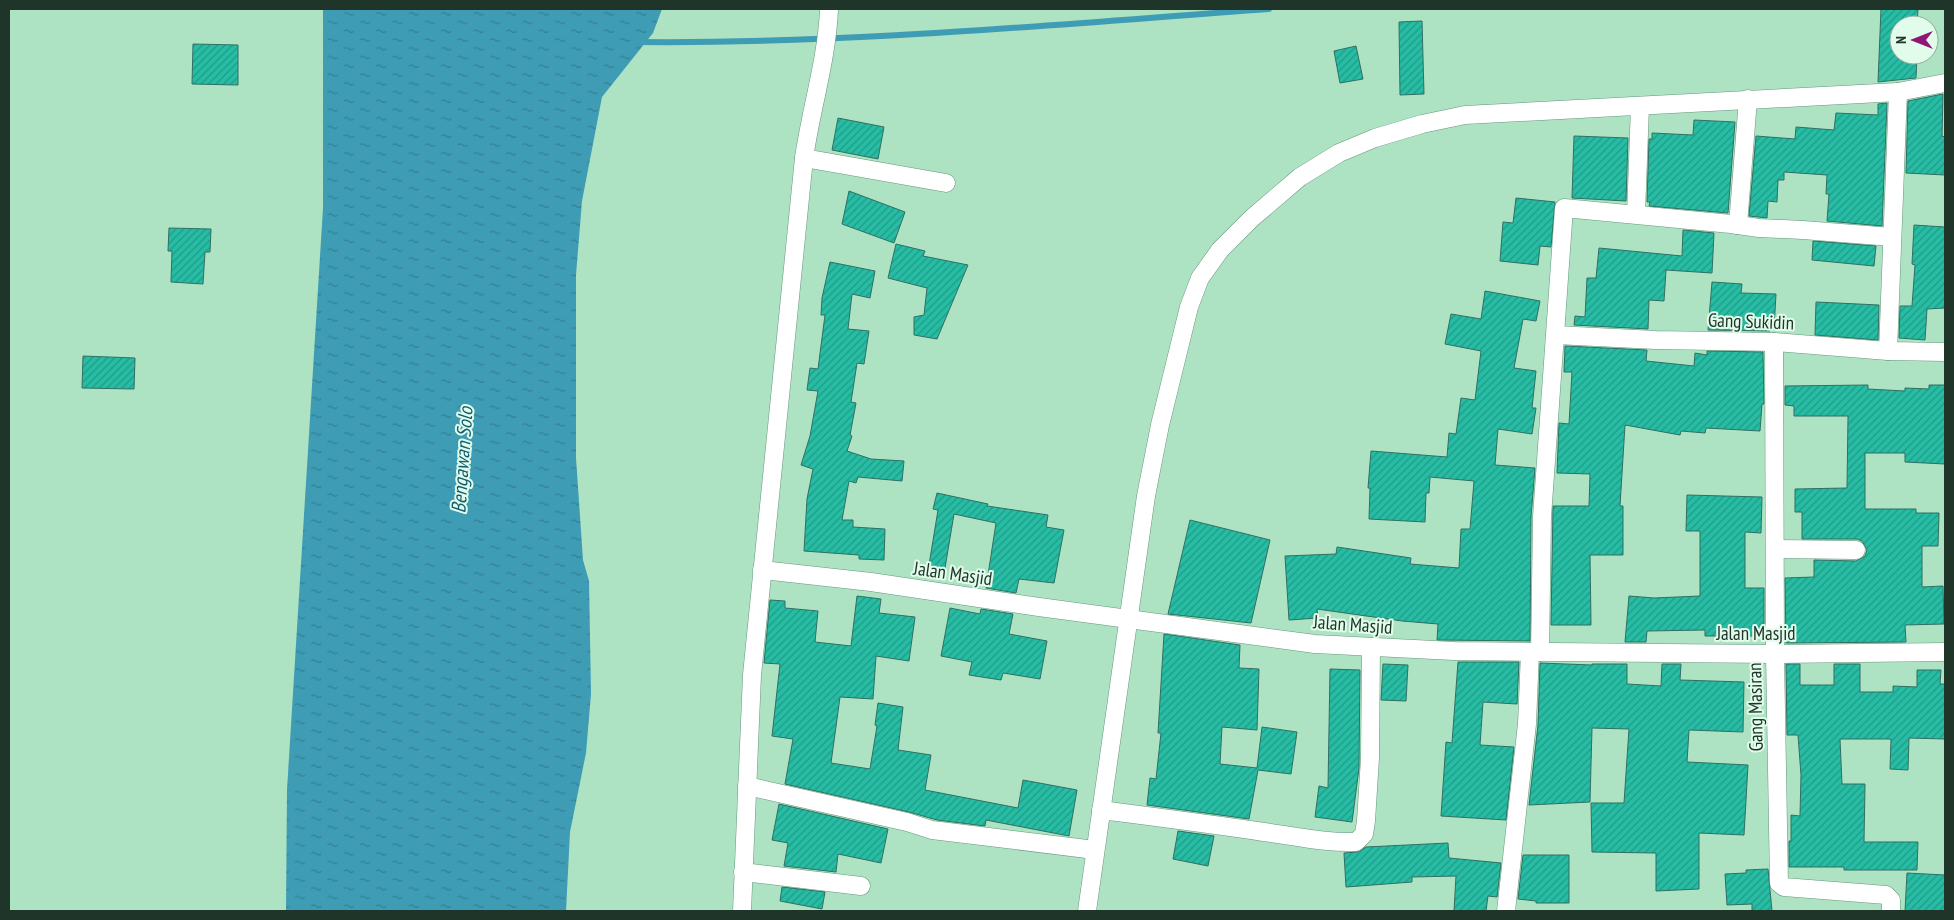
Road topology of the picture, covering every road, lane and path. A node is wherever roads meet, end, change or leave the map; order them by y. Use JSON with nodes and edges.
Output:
{"nodes":[{"id":1,"x":828,"y":17,"type":"edge"},
{"id":2,"x":1945,"y":83,"type":"edge"},
{"id":3,"x":1898,"y":92,"type":"junction"},
{"id":4,"x":1748,"y":98,"type":"junction"},
{"id":5,"x":1640,"y":106,"type":"junction"},
{"id":6,"x":804,"y":158,"type":"junction"},
{"id":7,"x":946,"y":183,"type":"dead end"},
{"id":8,"x":1636,"y":214,"type":"junction"},
{"id":9,"x":1738,"y":225,"type":"junction"},
{"id":10,"x":1892,"y":237,"type":"junction"},
{"id":11,"x":1556,"y":336,"type":"junction"},
{"id":12,"x":1774,"y":342,"type":"junction"},
{"id":13,"x":1888,"y":351,"type":"junction"},
{"id":14,"x":1945,"y":352,"type":"edge"},
{"id":15,"x":1775,"y":549,"type":"junction"},
{"id":16,"x":1856,"y":550,"type":"dead end"},
{"id":17,"x":762,"y":570,"type":"junction"},
{"id":18,"x":1129,"y":618,"type":"junction"},
{"id":19,"x":1372,"y":647,"type":"junction"},
{"id":20,"x":1535,"y":652,"type":"junction"},
{"id":21,"x":1945,"y":652,"type":"edge"},
{"id":22,"x":1775,"y":654,"type":"junction"},
{"id":23,"x":747,"y":786,"type":"junction"},
{"id":24,"x":1101,"y":810,"type":"junction"},
{"id":25,"x":1095,"y":850,"type":"junction"},
{"id":26,"x":743,"y":872,"type":"junction"},
{"id":27,"x":861,"y":886,"type":"dead end"},
{"id":28,"x":742,"y":911,"type":"edge"},
{"id":29,"x":1088,"y":911,"type":"edge"},
{"id":30,"x":1506,"y":911,"type":"edge"},
{"id":31,"x":1891,"y":911,"type":"edge"}],
"edges":[{"from":1,"to":6,"type":"street"},
{"from":2,"to":3,"type":"street"},
{"from":3,"to":4,"type":"street"},
{"from":3,"to":10,"type":"street"},
{"from":4,"to":5,"type":"street"},
{"from":4,"to":9,"type":"street"},
{"from":5,"to":8,"type":"street"},
{"from":5,"to":18,"type":"street"},
{"from":6,"to":7,"type":"street"},
{"from":6,"to":17,"type":"street"},
{"from":8,"to":9,"type":"street"},
{"from":8,"to":11,"type":"street"},
{"from":9,"to":10,"type":"street"},
{"from":10,"to":13,"type":"street"},
{"from":11,"to":12,"type":"street","name":"Gang Sukidin"},
{"from":11,"to":20,"type":"street"},
{"from":12,"to":13,"type":"street","name":"Gang Sukidin"},
{"from":12,"to":15,"type":"street","name":"Gang Masiran"},
{"from":13,"to":14,"type":"street","name":"Gang Sukidin"},
{"from":15,"to":16,"type":"street"},
{"from":15,"to":22,"type":"street","name":"Gang Masiran"},
{"from":17,"to":18,"type":"street","name":"Jalan Masjid"},
{"from":17,"to":23,"type":"street"},
{"from":18,"to":19,"type":"street","name":"Jalan Masjid"},
{"from":18,"to":24,"type":"street"},
{"from":19,"to":20,"type":"street","name":"Jalan Masjid"},
{"from":19,"to":24,"type":"street"},
{"from":20,"to":22,"type":"street","name":"Jalan Masjid"},
{"from":20,"to":30,"type":"street"},
{"from":21,"to":22,"type":"street","name":"Jalan Masjid"},
{"from":22,"to":31,"type":"street","name":"Gang Masiran"},
{"from":23,"to":25,"type":"street"},
{"from":23,"to":26,"type":"street"},
{"from":24,"to":25,"type":"street"},
{"from":25,"to":29,"type":"street"},
{"from":26,"to":27,"type":"street"},
{"from":26,"to":28,"type":"street"}]}
